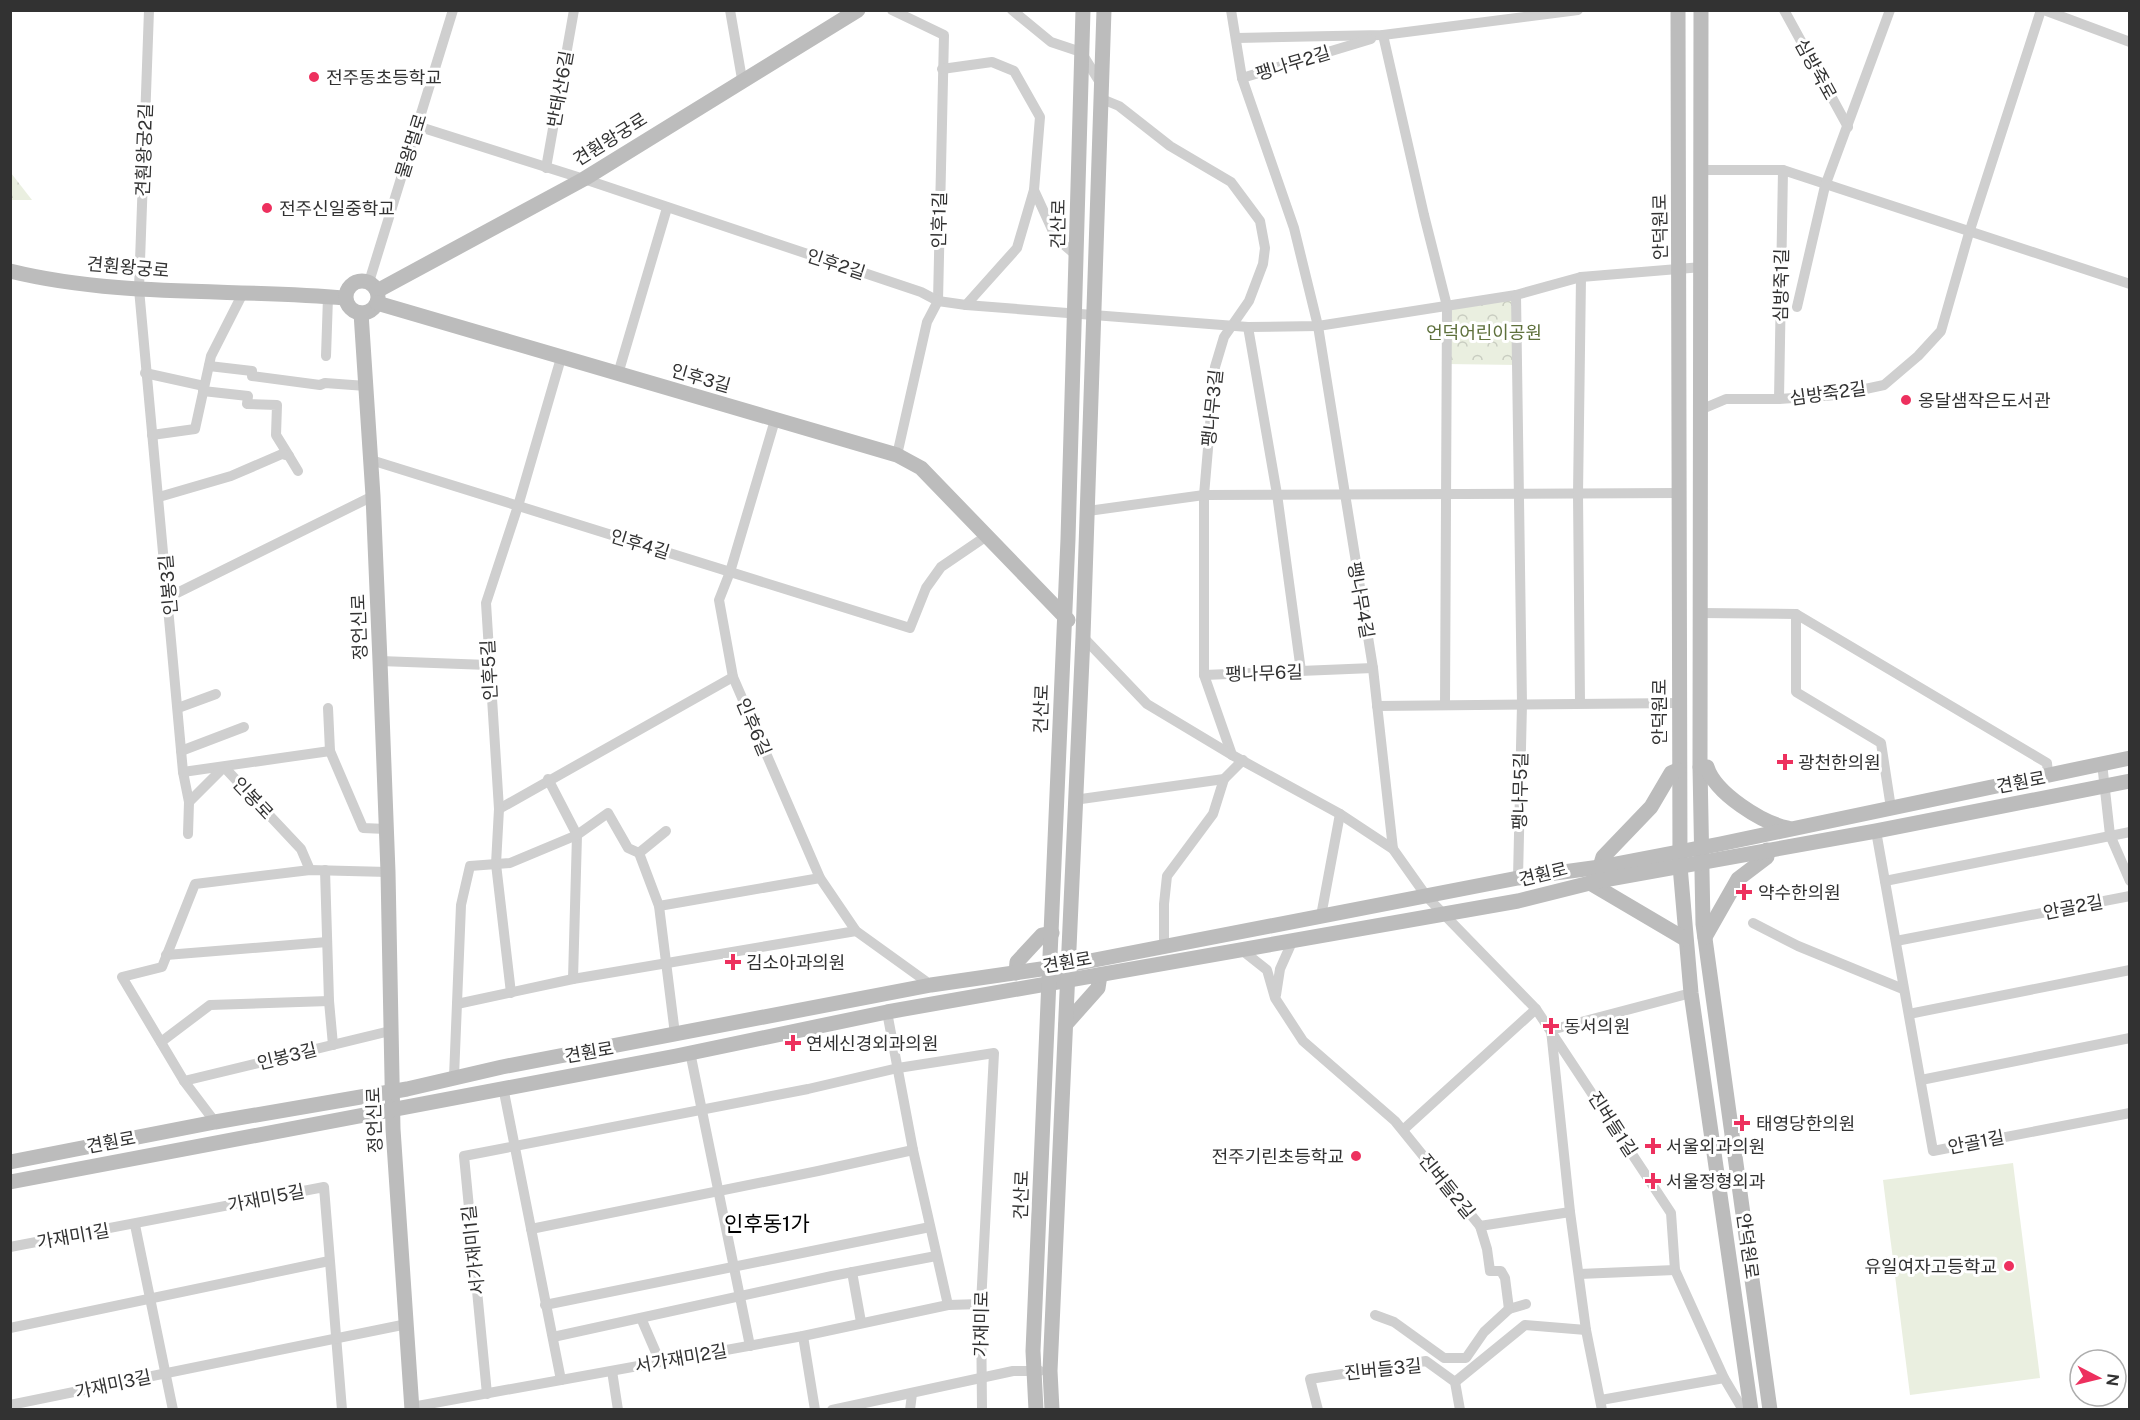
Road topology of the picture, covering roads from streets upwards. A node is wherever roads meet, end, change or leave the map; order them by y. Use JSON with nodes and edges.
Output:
{"nodes":[{"id":1,"x":149,"y":10,"type":"edge"},
{"id":2,"x":453,"y":10,"type":"edge"},
{"id":3,"x":574,"y":10,"type":"edge"},
{"id":4,"x":730,"y":10,"type":"edge"},
{"id":5,"x":858,"y":10,"type":"edge"},
{"id":6,"x":892,"y":10,"type":"edge"},
{"id":7,"x":1012,"y":10,"type":"edge"},
{"id":8,"x":1083,"y":10,"type":"edge"},
{"id":9,"x":1104,"y":10,"type":"edge"},
{"id":10,"x":1231,"y":10,"type":"edge"},
{"id":11,"x":1578,"y":10,"type":"edge"},
{"id":12,"x":1678,"y":10,"type":"edge"},
{"id":13,"x":1701,"y":10,"type":"edge"},
{"id":14,"x":1784,"y":10,"type":"edge"},
{"id":15,"x":1890,"y":10,"type":"edge"},
{"id":16,"x":2042,"y":10,"type":"edge"},
{"id":17,"x":1383,"y":35,"type":"junction"},
{"id":18,"x":1237,"y":38,"type":"junction"},
{"id":19,"x":2130,"y":42,"type":"edge"},
{"id":20,"x":1081,"y":52,"type":"junction"},
{"id":21,"x":942,"y":69,"type":"junction"},
{"id":22,"x":1242,"y":78,"type":"junction"},
{"id":23,"x":742,"y":79,"type":"junction"},
{"id":24,"x":1101,"y":92,"type":"junction"},
{"id":25,"x":417,"y":126,"type":"junction"},
{"id":26,"x":1848,"y":128,"type":"junction"},
{"id":27,"x":546,"y":168,"type":"junction"},
{"id":28,"x":1701,"y":170,"type":"junction"},
{"id":29,"x":1783,"y":170,"type":"junction"},
{"id":30,"x":584,"y":179,"type":"junction"},
{"id":31,"x":1826,"y":186,"type":"junction"},
{"id":32,"x":1034,"y":190,"type":"junction"},
{"id":33,"x":667,"y":208,"type":"junction"},
{"id":34,"x":1969,"y":233,"type":"junction"},
{"id":35,"x":1077,"y":256,"type":"junction"},
{"id":36,"x":1680,"y":267,"type":"junction"},
{"id":37,"x":1702,"y":267,"type":"junction"},
{"id":38,"x":10,"y":271,"type":"edge"},
{"id":39,"x":1581,"y":277,"type":"junction"},
{"id":40,"x":2130,"y":284,"type":"edge"},
{"id":41,"x":139,"y":289,"type":"junction"},
{"id":42,"x":374,"y":292,"type":"junction"},
{"id":43,"x":243,"y":293,"type":"junction"},
{"id":44,"x":1516,"y":295,"type":"junction"},
{"id":45,"x":328,"y":297,"type":"junction"},
{"id":46,"x":345,"y":298,"type":"junction"},
{"id":47,"x":938,"y":301,"type":"junction"},
{"id":48,"x":966,"y":305,"type":"junction"},
{"id":49,"x":1447,"y":306,"type":"junction"},
{"id":50,"x":1797,"y":307,"type":"dead end"},
{"id":51,"x":1076,"y":312,"type":"junction"},
{"id":52,"x":361,"y":313,"type":"junction"},
{"id":53,"x":1095,"y":314,"type":"junction"},
{"id":54,"x":1232,"y":325,"type":"junction"},
{"id":55,"x":1318,"y":326,"type":"junction"},
{"id":56,"x":1248,"y":327,"type":"junction"},
{"id":57,"x":326,"y":356,"type":"dead end"},
{"id":58,"x":561,"y":358,"type":"junction"},
{"id":59,"x":209,"y":366,"type":"junction"},
{"id":60,"x":145,"y":373,"type":"junction"},
{"id":61,"x":618,"y":374,"type":"junction"},
{"id":62,"x":366,"y":386,"type":"junction"},
{"id":63,"x":204,"y":388,"type":"junction"},
{"id":64,"x":1779,"y":399,"type":"junction"},
{"id":65,"x":1700,"y":410,"type":"junction"},
{"id":66,"x":775,"y":420,"type":"junction"},
{"id":67,"x":152,"y":435,"type":"junction"},
{"id":68,"x":897,"y":455,"type":"junction"},
{"id":69,"x":289,"y":456,"type":"junction"},
{"id":70,"x":371,"y":460,"type":"junction"},
{"id":71,"x":298,"y":471,"type":"dead end"},
{"id":72,"x":1679,"y":493,"type":"junction"},
{"id":73,"x":1343,"y":494,"type":"junction"},
{"id":74,"x":1446,"y":494,"type":"junction"},
{"id":75,"x":1519,"y":494,"type":"junction"},
{"id":76,"x":1578,"y":494,"type":"junction"},
{"id":77,"x":1204,"y":495,"type":"junction"},
{"id":78,"x":1277,"y":495,"type":"junction"},
{"id":79,"x":373,"y":496,"type":"junction"},
{"id":80,"x":159,"y":497,"type":"junction"},
{"id":81,"x":518,"y":506,"type":"junction"},
{"id":82,"x":1088,"y":511,"type":"junction"},
{"id":83,"x":988,"y":535,"type":"junction"},
{"id":84,"x":730,"y":572,"type":"junction"},
{"id":85,"x":169,"y":597,"type":"junction"},
{"id":86,"x":1700,"y":613,"type":"junction"},
{"id":87,"x":1796,"y":614,"type":"junction"},
{"id":88,"x":1064,"y":616,"type":"junction"},
{"id":89,"x":1083,"y":637,"type":"junction"},
{"id":90,"x":380,"y":661,"type":"junction"},
{"id":91,"x":488,"y":665,"type":"junction"},
{"id":92,"x":1372,"y":668,"type":"junction"},
{"id":93,"x":1301,"y":671,"type":"junction"},
{"id":94,"x":1204,"y":675,"type":"junction"},
{"id":95,"x":733,"y":677,"type":"junction"},
{"id":96,"x":216,"y":694,"type":"dead end"},
{"id":97,"x":1580,"y":702,"type":"junction"},
{"id":98,"x":1679,"y":703,"type":"junction"},
{"id":99,"x":1522,"y":704,"type":"junction"},
{"id":100,"x":1445,"y":705,"type":"junction"},
{"id":101,"x":1377,"y":706,"type":"junction"},
{"id":102,"x":178,"y":708,"type":"junction"},
{"id":103,"x":328,"y":708,"type":"dead end"},
{"id":104,"x":244,"y":727,"type":"dead end"},
{"id":105,"x":181,"y":751,"type":"junction"},
{"id":106,"x":330,"y":751,"type":"junction"},
{"id":107,"x":1232,"y":755,"type":"junction"},
{"id":108,"x":2130,"y":758,"type":"edge"},
{"id":109,"x":1243,"y":760,"type":"junction"},
{"id":110,"x":2102,"y":763,"type":"junction"},
{"id":111,"x":224,"y":767,"type":"junction"},
{"id":112,"x":1700,"y":767,"type":"junction"},
{"id":113,"x":1678,"y":770,"type":"junction"},
{"id":114,"x":183,"y":772,"type":"junction"},
{"id":115,"x":2048,"y":774,"type":"junction"},
{"id":116,"x":548,"y":779,"type":"junction"},
{"id":117,"x":1224,"y":779,"type":"junction"},
{"id":118,"x":2130,"y":780,"type":"edge"},
{"id":119,"x":2105,"y":785,"type":"junction"},
{"id":120,"x":1074,"y":800,"type":"junction"},
{"id":121,"x":189,"y":802,"type":"junction"},
{"id":122,"x":1891,"y":808,"type":"junction"},
{"id":123,"x":499,"y":809,"type":"junction"},
{"id":124,"x":1340,"y":814,"type":"junction"},
{"id":125,"x":386,"y":829,"type":"junction"},
{"id":126,"x":1791,"y":829,"type":"junction"},
{"id":127,"x":666,"y":831,"type":"dead end"},
{"id":128,"x":1876,"y":831,"type":"junction"},
{"id":129,"x":2130,"y":832,"type":"edge"},
{"id":130,"x":188,"y":834,"type":"dead end"},
{"id":131,"x":2110,"y":835,"type":"junction"},
{"id":132,"x":577,"y":836,"type":"junction"},
{"id":133,"x":1393,"y":849,"type":"junction"},
{"id":134,"x":1767,"y":850,"type":"junction"},
{"id":135,"x":639,"y":853,"type":"junction"},
{"id":136,"x":1702,"y":855,"type":"junction"},
{"id":137,"x":1680,"y":859,"type":"junction"},
{"id":138,"x":496,"y":864,"type":"junction"},
{"id":139,"x":1600,"y":867,"type":"junction"},
{"id":140,"x":310,"y":870,"type":"junction"},
{"id":141,"x":325,"y":870,"type":"junction"},
{"id":142,"x":388,"y":872,"type":"junction"},
{"id":143,"x":820,"y":878,"type":"junction"},
{"id":144,"x":1518,"y":878,"type":"junction"},
{"id":145,"x":1885,"y":881,"type":"junction"},
{"id":146,"x":2130,"y":881,"type":"edge"},
{"id":147,"x":1590,"y":883,"type":"junction"},
{"id":148,"x":2130,"y":896,"type":"edge"},
{"id":149,"x":1427,"y":897,"type":"junction"},
{"id":150,"x":659,"y":906,"type":"junction"},
{"id":151,"x":1443,"y":913,"type":"junction"},
{"id":152,"x":1321,"y":915,"type":"junction"},
{"id":153,"x":1753,"y":923,"type":"dead end"},
{"id":154,"x":856,"y":931,"type":"junction"},
{"id":155,"x":1052,"y":933,"type":"junction"},
{"id":156,"x":1705,"y":937,"type":"junction"},
{"id":157,"x":1685,"y":939,"type":"junction"},
{"id":158,"x":1896,"y":941,"type":"junction"},
{"id":159,"x":327,"y":942,"type":"junction"},
{"id":160,"x":1292,"y":942,"type":"junction"},
{"id":161,"x":1164,"y":946,"type":"junction"},
{"id":162,"x":1243,"y":951,"type":"junction"},
{"id":163,"x":166,"y":955,"type":"junction"},
{"id":164,"x":665,"y":964,"type":"junction"},
{"id":165,"x":1069,"y":965,"type":"junction"},
{"id":166,"x":1050,"y":967,"type":"junction"},
{"id":167,"x":2130,"y":970,"type":"edge"},
{"id":168,"x":1280,"y":971,"type":"junction"},
{"id":169,"x":1016,"y":973,"type":"junction"},
{"id":170,"x":1268,"y":973,"type":"junction"},
{"id":171,"x":1100,"y":975,"type":"junction"},
{"id":172,"x":573,"y":980,"type":"junction"},
{"id":173,"x":1068,"y":981,"type":"junction"},
{"id":174,"x":931,"y":985,"type":"junction"},
{"id":175,"x":1050,"y":985,"type":"junction"},
{"id":176,"x":1903,"y":989,"type":"junction"},
{"id":177,"x":511,"y":993,"type":"junction"},
{"id":178,"x":1691,"y":993,"type":"junction"},
{"id":179,"x":1275,"y":998,"type":"junction"},
{"id":180,"x":329,"y":1000,"type":"junction"},
{"id":181,"x":457,"y":1004,"type":"junction"},
{"id":182,"x":1536,"y":1009,"type":"junction"},
{"id":183,"x":887,"y":1012,"type":"junction"},
{"id":184,"x":1909,"y":1014,"type":"junction"},
{"id":185,"x":1066,"y":1024,"type":"junction"},
{"id":186,"x":1551,"y":1030,"type":"junction"},
{"id":187,"x":390,"y":1031,"type":"junction"},
{"id":188,"x":675,"y":1034,"type":"junction"},
{"id":189,"x":2130,"y":1038,"type":"edge"},
{"id":190,"x":160,"y":1042,"type":"junction"},
{"id":191,"x":333,"y":1045,"type":"junction"},
{"id":192,"x":690,"y":1052,"type":"junction"},
{"id":193,"x":898,"y":1068,"type":"junction"},
{"id":194,"x":454,"y":1077,"type":"junction"},
{"id":195,"x":1921,"y":1080,"type":"junction"},
{"id":196,"x":184,"y":1081,"type":"junction"},
{"id":197,"x":503,"y":1087,"type":"junction"},
{"id":198,"x":392,"y":1092,"type":"junction"},
{"id":199,"x":392,"y":1109,"type":"junction"},
{"id":200,"x":702,"y":1110,"type":"junction"},
{"id":201,"x":2130,"y":1113,"type":"edge"},
{"id":202,"x":215,"y":1122,"type":"junction"},
{"id":203,"x":1403,"y":1130,"type":"junction"},
{"id":204,"x":514,"y":1147,"type":"junction"},
{"id":205,"x":912,"y":1149,"type":"junction"},
{"id":206,"x":10,"y":1162,"type":"edge"},
{"id":207,"x":10,"y":1182,"type":"edge"},
{"id":208,"x":718,"y":1191,"type":"junction"},
{"id":209,"x":1570,"y":1212,"type":"junction"},
{"id":210,"x":135,"y":1224,"type":"junction"},
{"id":211,"x":1480,"y":1226,"type":"junction"},
{"id":212,"x":930,"y":1227,"type":"junction"},
{"id":213,"x":531,"y":1229,"type":"junction"},
{"id":214,"x":10,"y":1247,"type":"edge"},
{"id":215,"x":936,"y":1256,"type":"junction"},
{"id":216,"x":329,"y":1261,"type":"junction"},
{"id":217,"x":734,"y":1266,"type":"junction"},
{"id":218,"x":1675,"y":1270,"type":"junction"},
{"id":219,"x":852,"y":1272,"type":"junction"},
{"id":220,"x":1579,"y":1274,"type":"junction"},
{"id":221,"x":740,"y":1296,"type":"junction"},
{"id":222,"x":151,"y":1299,"type":"junction"},
{"id":223,"x":981,"y":1304,"type":"junction"},
{"id":224,"x":1526,"y":1304,"type":"dead end"},
{"id":225,"x":545,"y":1305,"type":"junction"},
{"id":226,"x":948,"y":1305,"type":"junction"},
{"id":227,"x":1509,"y":1309,"type":"junction"},
{"id":228,"x":1375,"y":1315,"type":"dead end"},
{"id":229,"x":641,"y":1318,"type":"junction"},
{"id":230,"x":861,"y":1322,"type":"junction"},
{"id":231,"x":408,"y":1324,"type":"junction"},
{"id":232,"x":10,"y":1328,"type":"edge"},
{"id":233,"x":1586,"y":1330,"type":"junction"},
{"id":234,"x":802,"y":1336,"type":"junction"},
{"id":235,"x":553,"y":1337,"type":"junction"},
{"id":236,"x":336,"y":1339,"type":"junction"},
{"id":237,"x":750,"y":1346,"type":"junction"},
{"id":238,"x":660,"y":1362,"type":"junction"},
{"id":239,"x":612,"y":1371,"type":"junction"},
{"id":240,"x":1034,"y":1371,"type":"junction"},
{"id":241,"x":1050,"y":1371,"type":"junction"},
{"id":242,"x":166,"y":1373,"type":"junction"},
{"id":243,"x":980,"y":1377,"type":"junction"},
{"id":244,"x":1724,"y":1378,"type":"junction"},
{"id":245,"x":561,"y":1380,"type":"junction"},
{"id":246,"x":1455,"y":1382,"type":"junction"},
{"id":247,"x":487,"y":1394,"type":"junction"},
{"id":248,"x":912,"y":1394,"type":"junction"},
{"id":249,"x":10,"y":1405,"type":"edge"},
{"id":250,"x":1601,"y":1405,"type":"edge"},
{"id":251,"x":412,"y":1408,"type":"edge"},
{"id":252,"x":173,"y":1410,"type":"edge"},
{"id":253,"x":342,"y":1410,"type":"edge"},
{"id":254,"x":618,"y":1410,"type":"edge"},
{"id":255,"x":815,"y":1410,"type":"edge"},
{"id":256,"x":832,"y":1410,"type":"edge"},
{"id":257,"x":910,"y":1410,"type":"edge"},
{"id":258,"x":982,"y":1410,"type":"edge"},
{"id":259,"x":1036,"y":1410,"type":"edge"},
{"id":260,"x":1052,"y":1410,"type":"edge"},
{"id":261,"x":1318,"y":1410,"type":"edge"},
{"id":262,"x":1460,"y":1410,"type":"edge"},
{"id":263,"x":1743,"y":1410,"type":"edge"},
{"id":264,"x":1751,"y":1410,"type":"edge"},
{"id":265,"x":1770,"y":1410,"type":"edge"}],
"edges":[{"from":1,"to":41,"type":"street","name":"견훤왕궁2길"},
{"from":2,"to":25,"type":"street","name":"물왕멀로"},
{"from":3,"to":27,"type":"street","name":"반태산6길"},
{"from":4,"to":23,"type":"street"},
{"from":5,"to":23,"type":"street","name":"견훤왕궁로"},
{"from":6,"to":21,"type":"street","name":"인후1길"},
{"from":7,"to":20,"type":"street"},
{"from":8,"to":20,"type":"street","name":"건산로"},
{"from":9,"to":24,"type":"street","name":"건산로"},
{"from":10,"to":18,"type":"street"},
{"from":11,"to":17,"type":"street","name":"팽나무2길"},
{"from":12,"to":36,"type":"street","name":"안덕원로"},
{"from":13,"to":28,"type":"street","name":"안덕원로"},
{"from":14,"to":26,"type":"street","name":"심방죽로"},
{"from":15,"to":26,"type":"street","name":"심방죽1길"},
{"from":16,"to":19,"type":"street"},
{"from":16,"to":34,"type":"street","name":"심방죽2길"},
{"from":17,"to":18,"type":"street","name":"팽나무2길"},
{"from":17,"to":22,"type":"street","name":"팽나무2길"},
{"from":17,"to":49,"type":"street"},
{"from":18,"to":22,"type":"street"},
{"from":20,"to":24,"type":"street"},
{"from":20,"to":35,"type":"street","name":"건산로"},
{"from":21,"to":32,"type":"street"},
{"from":21,"to":47,"type":"street","name":"인후1길"},
{"from":22,"to":55,"type":"street","name":"팽나무2길"},
{"from":23,"to":30,"type":"street","name":"견훤왕궁로"},
{"from":24,"to":53,"type":"street","name":"건산로"},
{"from":24,"to":54,"type":"street"},
{"from":25,"to":27,"type":"street","name":"인후2길"},
{"from":25,"to":42,"type":"street","name":"물왕멀로"},
{"from":26,"to":31,"type":"street","name":"심방죽1길"},
{"from":27,"to":30,"type":"street","name":"인후2길"},
{"from":28,"to":29,"type":"street"},
{"from":28,"to":37,"type":"street","name":"안덕원로"},
{"from":29,"to":31,"type":"street"},
{"from":29,"to":64,"type":"street","name":"심방죽1길"},
{"from":30,"to":33,"type":"street","name":"인후2길"},
{"from":30,"to":42,"type":"street","name":"견훤왕궁로"},
{"from":31,"to":34,"type":"street"},
{"from":31,"to":50,"type":"street","name":"심방죽1길"},
{"from":32,"to":35,"type":"street"},
{"from":32,"to":48,"type":"street"},
{"from":33,"to":47,"type":"street","name":"인후2길"},
{"from":33,"to":61,"type":"street"},
{"from":34,"to":40,"type":"street"},
{"from":34,"to":64,"type":"street","name":"심방죽2길"},
{"from":35,"to":51,"type":"street","name":"건산로"},
{"from":36,"to":37,"type":"street"},
{"from":36,"to":39,"type":"street"},
{"from":36,"to":72,"type":"street","name":"안덕원로"},
{"from":37,"to":65,"type":"street","name":"안덕원로"},
{"from":38,"to":41,"type":"street","name":"견훤왕궁로"},
{"from":39,"to":44,"type":"street"},
{"from":39,"to":76,"type":"street"},
{"from":41,"to":43,"type":"street","name":"견훤왕궁로"},
{"from":41,"to":60,"type":"street","name":"인봉3길"},
{"from":42,"to":46,"type":"street"},
{"from":42,"to":52,"type":"street"},
{"from":42,"to":58,"type":"street","name":"인후3길"},
{"from":43,"to":45,"type":"street","name":"견훤왕궁로"},
{"from":43,"to":59,"type":"street"},
{"from":44,"to":49,"type":"street"},
{"from":44,"to":75,"type":"street"},
{"from":45,"to":46,"type":"street","name":"견훤왕궁로"},
{"from":45,"to":57,"type":"street"},
{"from":46,"to":52,"type":"street"},
{"from":47,"to":48,"type":"street","name":"인후2길"},
{"from":47,"to":68,"type":"street","name":"인후1길"},
{"from":48,"to":51,"type":"street","name":"인후2길"},
{"from":49,"to":55,"type":"street"},
{"from":49,"to":74,"type":"street"},
{"from":51,"to":53,"type":"street","name":"인후2길"},
{"from":51,"to":88,"type":"street","name":"건산로"},
{"from":52,"to":62,"type":"street","name":"정언신로"},
{"from":53,"to":54,"type":"street"},
{"from":53,"to":82,"type":"street","name":"건산로"},
{"from":54,"to":56,"type":"street"},
{"from":54,"to":77,"type":"street","name":"팽나무3길"},
{"from":55,"to":56,"type":"street"},
{"from":55,"to":73,"type":"street","name":"팽나무4길"},
{"from":56,"to":78,"type":"street"},
{"from":58,"to":61,"type":"street","name":"인후3길"},
{"from":58,"to":81,"type":"street","name":"인후5길"},
{"from":59,"to":62,"type":"street"},
{"from":59,"to":63,"type":"street"},
{"from":60,"to":63,"type":"street"},
{"from":60,"to":67,"type":"street","name":"인봉3길"},
{"from":61,"to":66,"type":"street","name":"인후3길"},
{"from":62,"to":70,"type":"street","name":"정언신로"},
{"from":63,"to":67,"type":"street"},
{"from":63,"to":69,"type":"street"},
{"from":64,"to":65,"type":"street","name":"심방죽2길"},
{"from":65,"to":86,"type":"street","name":"안덕원로"},
{"from":66,"to":68,"type":"street","name":"인후3길"},
{"from":66,"to":84,"type":"street","name":"인후6길"},
{"from":67,"to":80,"type":"street","name":"인봉3길"},
{"from":68,"to":83,"type":"street","name":"인후3길"},
{"from":69,"to":71,"type":"street"},
{"from":69,"to":80,"type":"street"},
{"from":70,"to":79,"type":"street","name":"정언신로"},
{"from":70,"to":81,"type":"street","name":"인후4길"},
{"from":72,"to":76,"type":"street"},
{"from":72,"to":98,"type":"street","name":"안덕원로"},
{"from":73,"to":74,"type":"street"},
{"from":73,"to":78,"type":"street"},
{"from":73,"to":92,"type":"street","name":"팽나무4길"},
{"from":74,"to":75,"type":"street"},
{"from":74,"to":100,"type":"street"},
{"from":75,"to":76,"type":"street"},
{"from":75,"to":99,"type":"street","name":"팽나무5길"},
{"from":76,"to":97,"type":"street"},
{"from":77,"to":78,"type":"street"},
{"from":77,"to":82,"type":"street"},
{"from":77,"to":94,"type":"street"},
{"from":78,"to":93,"type":"street"},
{"from":79,"to":85,"type":"street"},
{"from":79,"to":90,"type":"street","name":"정언신로"},
{"from":80,"to":85,"type":"street","name":"인봉3길"},
{"from":81,"to":84,"type":"street","name":"인후4길"},
{"from":81,"to":91,"type":"street","name":"인후5길"},
{"from":82,"to":89,"type":"street","name":"건산로"},
{"from":83,"to":84,"type":"street","name":"인후4길"},
{"from":83,"to":88,"type":"street","name":"인후3길"},
{"from":84,"to":95,"type":"street","name":"인후6길"},
{"from":85,"to":102,"type":"street","name":"인봉3길"},
{"from":86,"to":87,"type":"street"},
{"from":86,"to":112,"type":"street","name":"안덕원로"},
{"from":87,"to":115,"type":"street","name":"견훤로"},
{"from":87,"to":122,"type":"street"},
{"from":88,"to":89,"type":"street","name":"인후3길"},
{"from":88,"to":155,"type":"street","name":"건산로"},
{"from":89,"to":107,"type":"street"},
{"from":89,"to":120,"type":"street","name":"건산로"},
{"from":90,"to":91,"type":"street"},
{"from":90,"to":125,"type":"street","name":"정언신로"},
{"from":91,"to":123,"type":"street","name":"인후5길"},
{"from":92,"to":93,"type":"street","name":"팽나무6길"},
{"from":92,"to":101,"type":"street","name":"팽나무4길"},
{"from":93,"to":94,"type":"street","name":"팽나무6길"},
{"from":94,"to":107,"type":"street","name":"팽나무6길"},
{"from":95,"to":116,"type":"street"},
{"from":95,"to":143,"type":"street","name":"인후6길"},
{"from":96,"to":102,"type":"street"},
{"from":97,"to":98,"type":"street"},
{"from":97,"to":99,"type":"street"},
{"from":98,"to":113,"type":"street","name":"안덕원로"},
{"from":99,"to":100,"type":"street"},
{"from":99,"to":144,"type":"street","name":"팽나무5길"},
{"from":100,"to":101,"type":"street"},
{"from":101,"to":133,"type":"street"},
{"from":102,"to":105,"type":"street","name":"인봉3길"},
{"from":103,"to":106,"type":"street"},
{"from":104,"to":105,"type":"street"},
{"from":105,"to":114,"type":"street","name":"인봉3길"},
{"from":106,"to":111,"type":"street"},
{"from":106,"to":125,"type":"street"},
{"from":107,"to":109,"type":"street"},
{"from":108,"to":110,"type":"street","name":"견훤로"},
{"from":109,"to":117,"type":"street"},
{"from":109,"to":124,"type":"street"},
{"from":110,"to":115,"type":"street","name":"견훤로"},
{"from":110,"to":119,"type":"street"},
{"from":111,"to":114,"type":"street"},
{"from":111,"to":121,"type":"street","name":"인봉로"},
{"from":111,"to":140,"type":"street","name":"인봉로"},
{"from":112,"to":126,"type":"street"},
{"from":112,"to":136,"type":"street","name":"안덕원로"},
{"from":113,"to":137,"type":"street","name":"안덕원로"},
{"from":113,"to":139,"type":"street"},
{"from":114,"to":121,"type":"street","name":"인봉3길"},
{"from":115,"to":122,"type":"street","name":"견훤로"},
{"from":116,"to":123,"type":"street"},
{"from":116,"to":132,"type":"street"},
{"from":117,"to":120,"type":"street"},
{"from":117,"to":161,"type":"street"},
{"from":118,"to":119,"type":"street","name":"견훤로"},
{"from":119,"to":128,"type":"street","name":"견훤로"},
{"from":119,"to":131,"type":"street"},
{"from":120,"to":165,"type":"street","name":"건산로"},
{"from":121,"to":130,"type":"street","name":"인봉3길"},
{"from":122,"to":126,"type":"street","name":"견훤로"},
{"from":123,"to":138,"type":"street","name":"인후5길"},
{"from":124,"to":133,"type":"street"},
{"from":124,"to":152,"type":"street"},
{"from":125,"to":142,"type":"street","name":"정언신로"},
{"from":126,"to":136,"type":"street","name":"견훤로"},
{"from":127,"to":135,"type":"street"},
{"from":128,"to":134,"type":"street","name":"견훤로"},
{"from":128,"to":145,"type":"street","name":"안골1길"},
{"from":129,"to":131,"type":"street"},
{"from":131,"to":145,"type":"street"},
{"from":131,"to":146,"type":"street"},
{"from":132,"to":135,"type":"street"},
{"from":132,"to":138,"type":"street"},
{"from":132,"to":172,"type":"street"},
{"from":133,"to":149,"type":"street"},
{"from":134,"to":136,"type":"street","name":"견훤로"},
{"from":134,"to":156,"type":"street"},
{"from":135,"to":150,"type":"street"},
{"from":136,"to":137,"type":"street","name":"견훤로"},
{"from":136,"to":156,"type":"street","name":"안덕원로"},
{"from":137,"to":139,"type":"street","name":"견훤로"},
{"from":137,"to":147,"type":"street","name":"견훤로"},
{"from":137,"to":157,"type":"street","name":"안덕원로"},
{"from":138,"to":177,"type":"street","name":"인후5길"},
{"from":138,"to":181,"type":"street"},
{"from":139,"to":144,"type":"street","name":"견훤로"},
{"from":140,"to":141,"type":"street"},
{"from":140,"to":163,"type":"street"},
{"from":141,"to":142,"type":"street"},
{"from":141,"to":159,"type":"street"},
{"from":142,"to":187,"type":"street","name":"정언신로"},
{"from":143,"to":150,"type":"street"},
{"from":143,"to":154,"type":"street","name":"인후6길"},
{"from":144,"to":149,"type":"street","name":"견훤로"},
{"from":145,"to":158,"type":"street","name":"안골1길"},
{"from":147,"to":151,"type":"street","name":"견훤로"},
{"from":147,"to":157,"type":"street"},
{"from":148,"to":158,"type":"street","name":"안골2길"},
{"from":149,"to":151,"type":"street","name":"진버들1길"},
{"from":149,"to":152,"type":"street","name":"견훤로"},
{"from":150,"to":164,"type":"street"},
{"from":151,"to":160,"type":"street","name":"견훤로"},
{"from":151,"to":182,"type":"street","name":"진버들1길"},
{"from":152,"to":161,"type":"street","name":"견훤로"},
{"from":153,"to":176,"type":"street"},
{"from":154,"to":164,"type":"street"},
{"from":154,"to":174,"type":"street","name":"인후6길"},
{"from":155,"to":166,"type":"street","name":"건산로"},
{"from":155,"to":169,"type":"street"},
{"from":156,"to":265,"type":"street","name":"안덕원로"},
{"from":157,"to":178,"type":"street","name":"안덕원로"},
{"from":158,"to":176,"type":"street","name":"안골1길"},
{"from":159,"to":163,"type":"street"},
{"from":159,"to":180,"type":"street"},
{"from":160,"to":162,"type":"street","name":"견훤로"},
{"from":160,"to":168,"type":"street"},
{"from":161,"to":165,"type":"street","name":"견훤로"},
{"from":162,"to":170,"type":"street"},
{"from":162,"to":171,"type":"street","name":"견훤로"},
{"from":163,"to":190,"type":"street"},
{"from":164,"to":172,"type":"street"},
{"from":164,"to":188,"type":"street"},
{"from":165,"to":166,"type":"street","name":"견훤로"},
{"from":165,"to":173,"type":"street","name":"건산로"},
{"from":166,"to":169,"type":"street","name":"견훤로"},
{"from":166,"to":175,"type":"street","name":"건산로"},
{"from":167,"to":184,"type":"street"},
{"from":168,"to":170,"type":"street"},
{"from":168,"to":179,"type":"street"},
{"from":169,"to":174,"type":"street","name":"견훤로"},
{"from":170,"to":179,"type":"street"},
{"from":171,"to":173,"type":"street","name":"견훤로"},
{"from":171,"to":185,"type":"street"},
{"from":172,"to":177,"type":"street"},
{"from":173,"to":175,"type":"street","name":"견훤로"},
{"from":173,"to":185,"type":"street","name":"건산로"},
{"from":174,"to":188,"type":"street","name":"견훤로"},
{"from":175,"to":183,"type":"street","name":"견훤로"},
{"from":175,"to":240,"type":"street","name":"건산로"},
{"from":176,"to":184,"type":"street","name":"안골1길"},
{"from":177,"to":181,"type":"street"},
{"from":178,"to":186,"type":"street"},
{"from":178,"to":264,"type":"street","name":"안덕원로"},
{"from":179,"to":203,"type":"street"},
{"from":180,"to":190,"type":"street"},
{"from":180,"to":191,"type":"street"},
{"from":181,"to":194,"type":"street"},
{"from":182,"to":186,"type":"street","name":"진버들1길"},
{"from":182,"to":203,"type":"street"},
{"from":183,"to":192,"type":"street","name":"견훤로"},
{"from":183,"to":193,"type":"street"},
{"from":184,"to":195,"type":"street","name":"안골1길"},
{"from":185,"to":241,"type":"street","name":"건산로"},
{"from":186,"to":209,"type":"street"},
{"from":186,"to":218,"type":"street","name":"진버들1길"},
{"from":187,"to":191,"type":"street","name":"인봉3길"},
{"from":187,"to":198,"type":"street","name":"정언신로"},
{"from":188,"to":194,"type":"street","name":"견훤로"},
{"from":189,"to":195,"type":"street"},
{"from":190,"to":196,"type":"street"},
{"from":191,"to":196,"type":"street","name":"인봉3길"},
{"from":192,"to":197,"type":"street","name":"견훤로"},
{"from":192,"to":200,"type":"street","name":"서가재미2길"},
{"from":193,"to":200,"type":"street"},
{"from":193,"to":205,"type":"street"},
{"from":193,"to":223,"type":"street","name":"가재미로"},
{"from":194,"to":198,"type":"street","name":"견훤로"},
{"from":195,"to":201,"type":"street","name":"안골1길"},
{"from":196,"to":202,"type":"street"},
{"from":197,"to":199,"type":"street","name":"견훤로"},
{"from":197,"to":204,"type":"street"},
{"from":198,"to":199,"type":"street","name":"정언신로"},
{"from":198,"to":202,"type":"street","name":"견훤로"},
{"from":199,"to":207,"type":"street","name":"견훤로"},
{"from":199,"to":231,"type":"street","name":"정언신로"},
{"from":200,"to":204,"type":"street","name":"서가재미1길"},
{"from":200,"to":208,"type":"street","name":"서가재미2길"},
{"from":202,"to":206,"type":"street","name":"견훤로"},
{"from":203,"to":211,"type":"street","name":"진버들2길"},
{"from":204,"to":213,"type":"street"},
{"from":204,"to":247,"type":"street","name":"서가재미1길"},
{"from":205,"to":208,"type":"street"},
{"from":205,"to":212,"type":"street"},
{"from":208,"to":213,"type":"street"},
{"from":208,"to":217,"type":"street","name":"서가재미2길"},
{"from":209,"to":211,"type":"street","name":"진버들2길"},
{"from":209,"to":220,"type":"street"},
{"from":210,"to":214,"type":"street","name":"가재미1길"},
{"from":210,"to":216,"type":"street","name":"가재미5길"},
{"from":210,"to":222,"type":"street","name":"가재미3길"},
{"from":211,"to":227,"type":"street"},
{"from":212,"to":215,"type":"street"},
{"from":212,"to":217,"type":"street"},
{"from":213,"to":225,"type":"street"},
{"from":215,"to":219,"type":"street"},
{"from":215,"to":226,"type":"street"},
{"from":216,"to":222,"type":"street"},
{"from":216,"to":236,"type":"street","name":"가재미5길"},
{"from":217,"to":221,"type":"street","name":"서가재미2길"},
{"from":217,"to":225,"type":"street"},
{"from":218,"to":220,"type":"street"},
{"from":218,"to":244,"type":"street","name":"진버들1길"},
{"from":219,"to":221,"type":"street"},
{"from":219,"to":230,"type":"street"},
{"from":220,"to":233,"type":"street"},
{"from":221,"to":229,"type":"street"},
{"from":221,"to":237,"type":"street","name":"서가재미2길"},
{"from":222,"to":232,"type":"street"},
{"from":222,"to":242,"type":"street","name":"가재미3길"},
{"from":223,"to":226,"type":"street"},
{"from":223,"to":243,"type":"street","name":"가재미로"},
{"from":224,"to":227,"type":"street"},
{"from":225,"to":235,"type":"street"},
{"from":226,"to":230,"type":"street","name":"서가재미2길"},
{"from":227,"to":228,"type":"street"},
{"from":229,"to":235,"type":"street"},
{"from":229,"to":238,"type":"street"},
{"from":230,"to":234,"type":"street","name":"서가재미2길"},
{"from":231,"to":236,"type":"street"},
{"from":231,"to":251,"type":"street","name":"정언신로"},
{"from":233,"to":246,"type":"street"},
{"from":233,"to":250,"type":"street"},
{"from":234,"to":237,"type":"street","name":"서가재미2길"},
{"from":234,"to":255,"type":"street"},
{"from":235,"to":245,"type":"street"},
{"from":236,"to":242,"type":"street","name":"가재미3길"},
{"from":236,"to":253,"type":"street","name":"가재미5길"},
{"from":237,"to":238,"type":"street","name":"서가재미2길"},
{"from":238,"to":239,"type":"street","name":"서가재미2길"},
{"from":239,"to":245,"type":"street"},
{"from":239,"to":254,"type":"street"},
{"from":240,"to":241,"type":"street"},
{"from":240,"to":243,"type":"street"},
{"from":240,"to":259,"type":"street","name":"건산로"},
{"from":241,"to":260,"type":"street","name":"건산로"},
{"from":242,"to":249,"type":"street","name":"가재미3길"},
{"from":242,"to":252,"type":"street","name":"가재미3길"},
{"from":243,"to":248,"type":"street","name":"가재미로"},
{"from":243,"to":258,"type":"street"},
{"from":244,"to":250,"type":"street"},
{"from":244,"to":263,"type":"street","name":"진버들1길"},
{"from":245,"to":247,"type":"street"},
{"from":246,"to":261,"type":"street","name":"진버들3길"},
{"from":246,"to":262,"type":"street"},
{"from":247,"to":251,"type":"street"},
{"from":248,"to":256,"type":"street","name":"가재미로"},
{"from":248,"to":257,"type":"street"}]}
